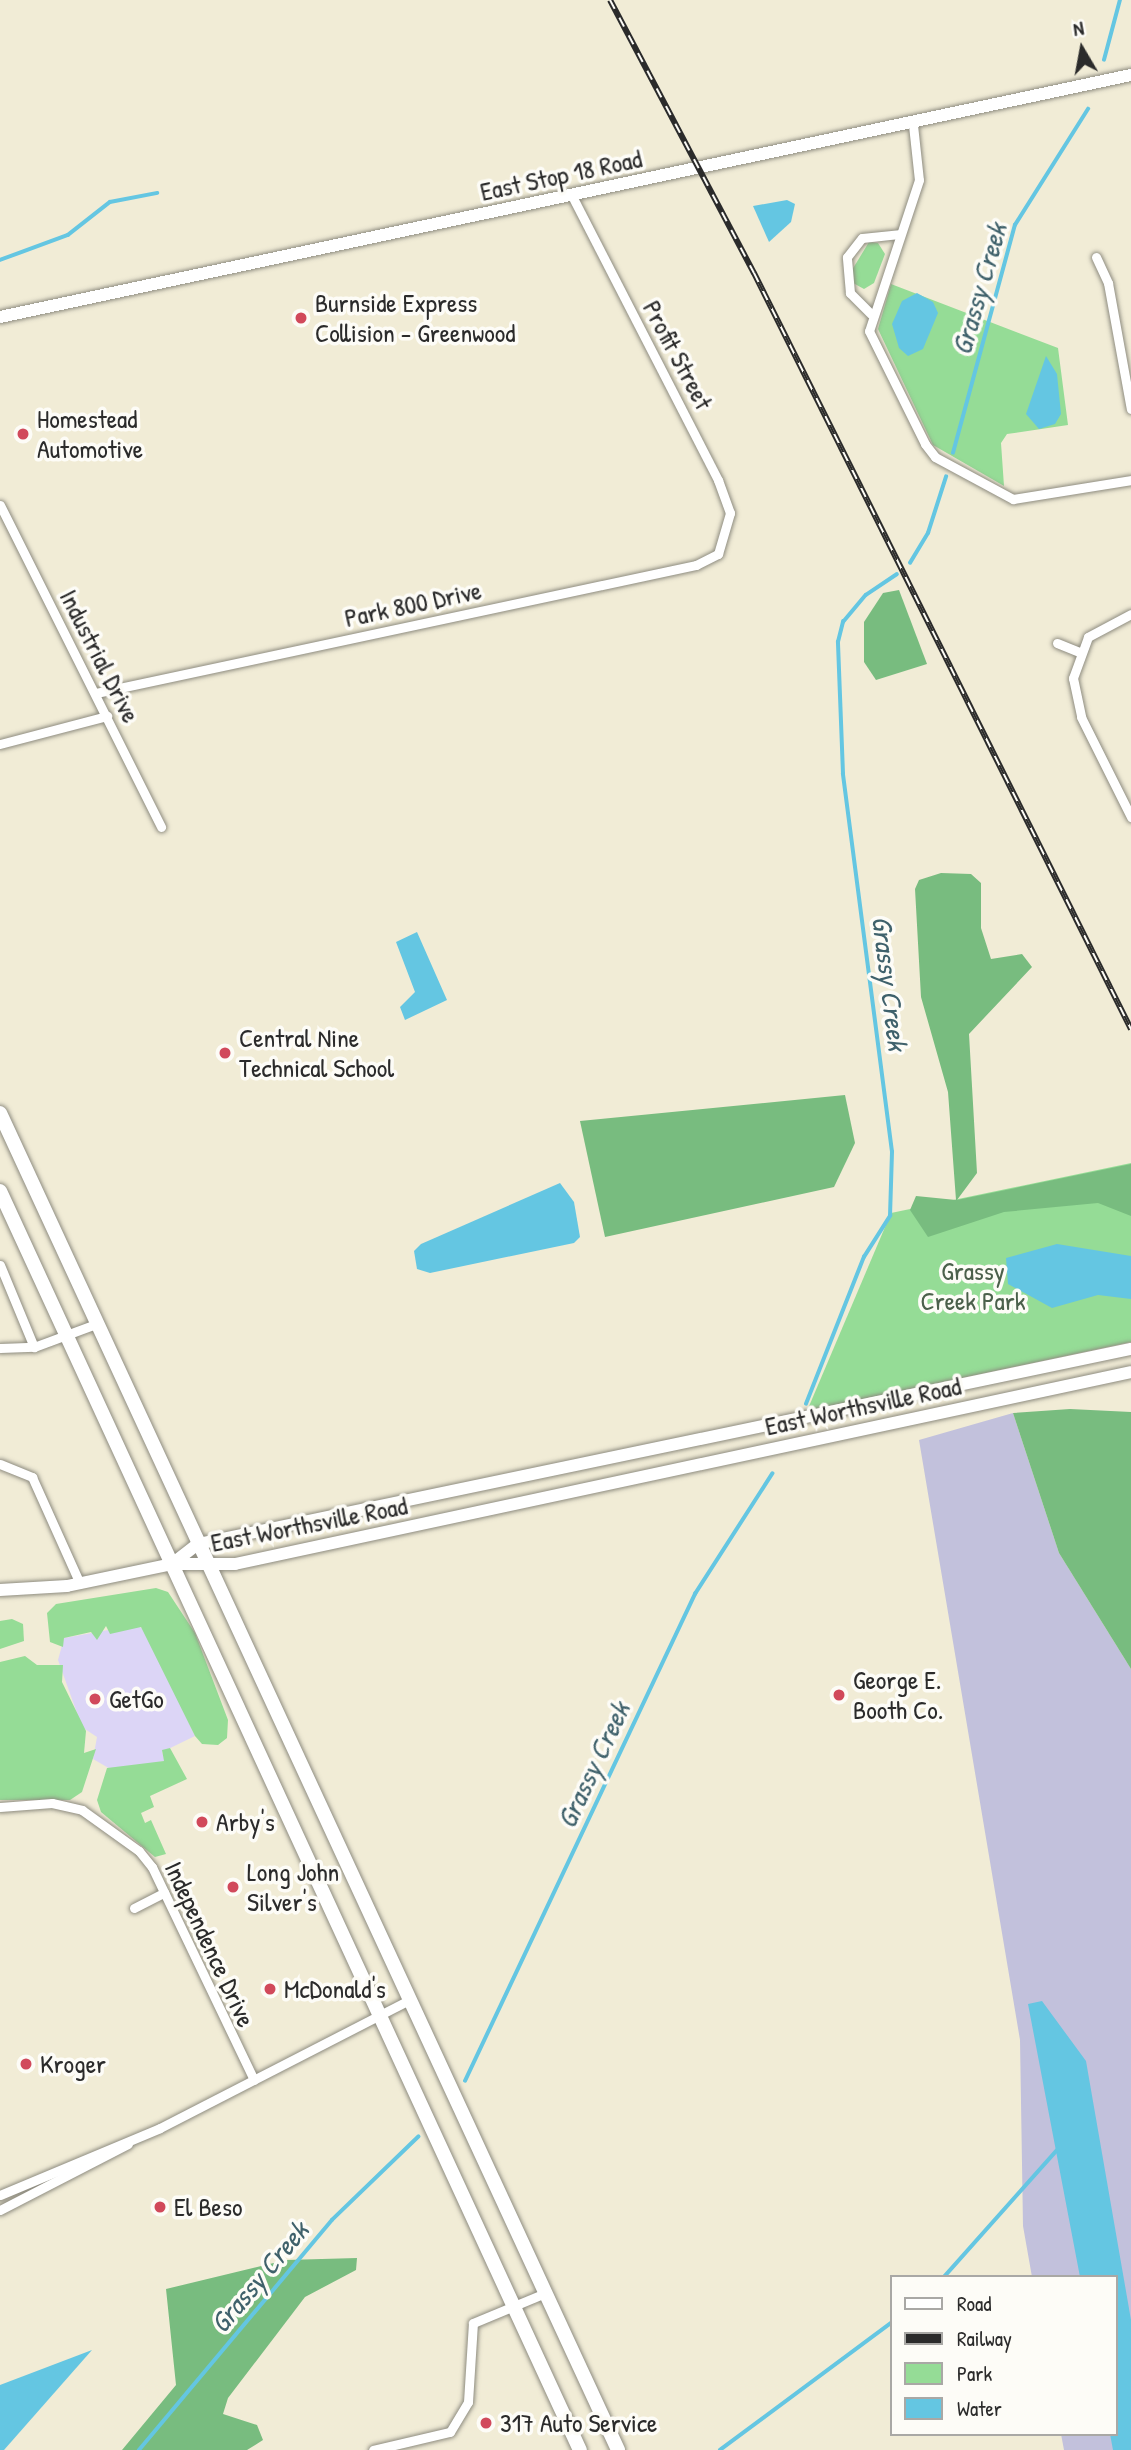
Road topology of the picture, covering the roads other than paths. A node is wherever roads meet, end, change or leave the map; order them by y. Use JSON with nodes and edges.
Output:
{"nodes":[{"id":1,"x":1131,"y":75,"type":"edge"},
{"id":2,"x":913,"y":125,"type":"junction"},
{"id":3,"x":572,"y":196,"type":"junction"},
{"id":4,"x":900,"y":234,"type":"junction"},
{"id":5,"x":1096,"y":257,"type":"dead end"},
{"id":6,"x":871,"y":314,"type":"junction"},
{"id":7,"x":0,"y":317,"type":"edge"},
{"id":8,"x":1131,"y":409,"type":"edge"},
{"id":9,"x":1131,"y":480,"type":"edge"},
{"id":10,"x":0,"y":505,"type":"edge"},
{"id":11,"x":727,"y":538,"type":"joint"},
{"id":12,"x":1131,"y":614,"type":"edge"},
{"id":13,"x":1056,"y":643,"type":"dead end"},
{"id":14,"x":1079,"y":652,"type":"junction"},
{"id":15,"x":96,"y":693,"type":"junction"},
{"id":16,"x":107,"y":716,"type":"junction"},
{"id":17,"x":0,"y":744,"type":"edge"},
{"id":18,"x":1131,"y":817,"type":"edge"},
{"id":19,"x":161,"y":827,"type":"dead end"},
{"id":20,"x":0,"y":1113,"type":"edge"},
{"id":21,"x":0,"y":1191,"type":"edge"},
{"id":22,"x":0,"y":1265,"type":"edge"},
{"id":23,"x":96,"y":1324,"type":"junction"},
{"id":24,"x":67,"y":1335,"type":"junction"},
{"id":25,"x":0,"y":1348,"type":"edge"},
{"id":26,"x":34,"y":1348,"type":"junction"},
{"id":27,"x":1131,"y":1349,"type":"edge"},
{"id":28,"x":1131,"y":1372,"type":"edge"},
{"id":29,"x":0,"y":1464,"type":"edge"},
{"id":30,"x":198,"y":1544,"type":"junction"},
{"id":31,"x":172,"y":1564,"type":"junction"},
{"id":32,"x":209,"y":1569,"type":"junction"},
{"id":33,"x":80,"y":1584,"type":"junction"},
{"id":34,"x":0,"y":1590,"type":"edge"},
{"id":35,"x":0,"y":1807,"type":"edge"},
{"id":36,"x":164,"y":1894,"type":"junction"},
{"id":37,"x":134,"y":1908,"type":"dead end"},
{"id":38,"x":410,"y":2000,"type":"junction"},
{"id":39,"x":374,"y":2015,"type":"junction"},
{"id":40,"x":254,"y":2080,"type":"junction"},
{"id":41,"x":132,"y":2141,"type":"junction"},
{"id":42,"x":0,"y":2195,"type":"edge"},
{"id":43,"x":0,"y":2210,"type":"edge"},
{"id":44,"x":543,"y":2294,"type":"junction"},
{"id":45,"x":511,"y":2305,"type":"junction"},
{"id":46,"x":373,"y":2450,"type":"edge"},
{"id":47,"x":580,"y":2450,"type":"edge"},
{"id":48,"x":618,"y":2450,"type":"edge"}],
"edges":[{"from":1,"to":2,"type":"main road","name":"East Stop 18 Road"},
{"from":2,"to":3,"type":"main road","name":"East Stop 18 Road"},
{"from":2,"to":4,"type":"street"},
{"from":3,"to":7,"type":"main road","name":"East Stop 18 Road"},
{"from":3,"to":11,"type":"street","name":"Profit Street"},
{"from":4,"to":6,"type":"street"},
{"from":4,"to":6,"type":"street"},
{"from":5,"to":8,"type":"street"},
{"from":6,"to":9,"type":"street"},
{"from":10,"to":15,"type":"street","name":"Industrial Drive"},
{"from":11,"to":15,"type":"street","name":"Park 800 Drive"},
{"from":12,"to":14,"type":"street"},
{"from":13,"to":14,"type":"street"},
{"from":14,"to":18,"type":"street"},
{"from":15,"to":16,"type":"street","name":"Industrial Drive"},
{"from":16,"to":17,"type":"street"},
{"from":16,"to":19,"type":"street","name":"Industrial Drive"},
{"from":20,"to":23,"type":"main road"},
{"from":21,"to":24,"type":"main road"},
{"from":22,"to":26,"type":"street"},
{"from":23,"to":24,"type":"street"},
{"from":23,"to":30,"type":"main road"},
{"from":24,"to":26,"type":"street"},
{"from":24,"to":31,"type":"main road"},
{"from":25,"to":26,"type":"street"},
{"from":27,"to":30,"type":"main road","name":"East Worthsville Road"},
{"from":28,"to":32,"type":"main road","name":"East Worthsville Road"},
{"from":29,"to":33,"type":"street"},
{"from":30,"to":31,"type":"main road","name":"East Worthsville Road"},
{"from":30,"to":32,"type":"main road"},
{"from":31,"to":32,"type":"main road","name":"East Worthsville Road"},
{"from":31,"to":33,"type":"main road"},
{"from":31,"to":39,"type":"main road"},
{"from":32,"to":38,"type":"main road"},
{"from":33,"to":34,"type":"main road"},
{"from":35,"to":36,"type":"street","name":"Independence Drive"},
{"from":36,"to":37,"type":"street"},
{"from":36,"to":40,"type":"street","name":"Independence Drive"},
{"from":38,"to":39,"type":"street"},
{"from":38,"to":44,"type":"main road"},
{"from":39,"to":40,"type":"street"},
{"from":39,"to":45,"type":"main road"},
{"from":40,"to":41,"type":"street"},
{"from":41,"to":42,"type":"street"},
{"from":41,"to":43,"type":"street"},
{"from":44,"to":45,"type":"street"},
{"from":44,"to":48,"type":"main road"},
{"from":45,"to":46,"type":"street"},
{"from":45,"to":47,"type":"main road"}]}
